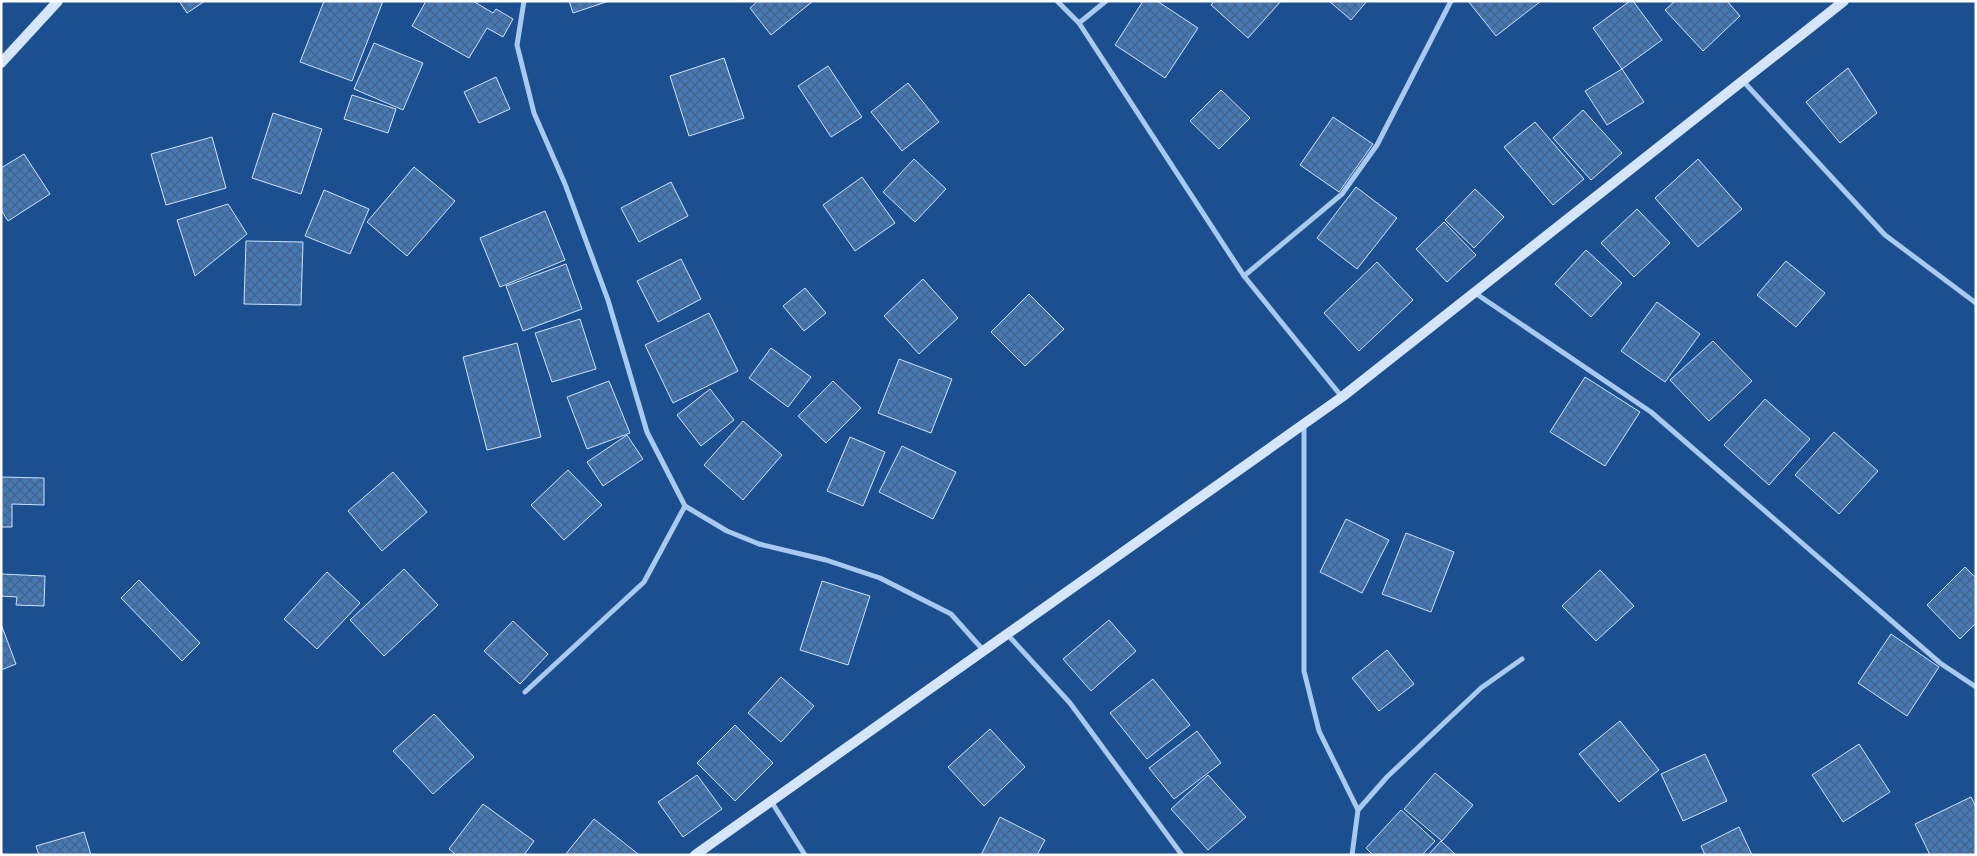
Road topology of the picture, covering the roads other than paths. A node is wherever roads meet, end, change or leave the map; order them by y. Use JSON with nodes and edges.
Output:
{"nodes":[{"id":1,"x":58,"y":1,"type":"edge"},
{"id":2,"x":524,"y":1,"type":"edge"},
{"id":3,"x":1057,"y":1,"type":"edge"},
{"id":4,"x":1106,"y":1,"type":"edge"},
{"id":5,"x":1451,"y":1,"type":"edge"},
{"id":6,"x":1844,"y":1,"type":"edge"},
{"id":7,"x":1079,"y":23,"type":"junction"},
{"id":8,"x":1,"y":63,"type":"edge"},
{"id":9,"x":1743,"y":82,"type":"junction"},
{"id":10,"x":1244,"y":276,"type":"junction"},
{"id":11,"x":1475,"y":293,"type":"junction"},
{"id":12,"x":1976,"y":303,"type":"edge"},
{"id":13,"x":1342,"y":397,"type":"junction"},
{"id":14,"x":1304,"y":424,"type":"junction"},
{"id":15,"x":685,"y":506,"type":"junction"},
{"id":16,"x":1008,"y":634,"type":"junction"},
{"id":17,"x":984,"y":651,"type":"junction"},
{"id":18,"x":1522,"y":659,"type":"dead end"},
{"id":19,"x":1976,"y":687,"type":"edge"},
{"id":20,"x":525,"y":692,"type":"dead end"},
{"id":21,"x":770,"y":802,"type":"junction"},
{"id":22,"x":1358,"y":810,"type":"junction"},
{"id":23,"x":695,"y":855,"type":"edge"},
{"id":24,"x":805,"y":855,"type":"edge"},
{"id":25,"x":1182,"y":855,"type":"edge"},
{"id":26,"x":1352,"y":855,"type":"edge"}],
"edges":[{"from":1,"to":8,"type":"street"},
{"from":2,"to":15,"type":"street"},
{"from":3,"to":7,"type":"street"},
{"from":4,"to":7,"type":"street"},
{"from":5,"to":10,"type":"street"},
{"from":6,"to":9,"type":"street"},
{"from":7,"to":10,"type":"street"},
{"from":9,"to":11,"type":"street"},
{"from":9,"to":12,"type":"street"},
{"from":10,"to":13,"type":"street"},
{"from":11,"to":13,"type":"street"},
{"from":11,"to":19,"type":"street"},
{"from":13,"to":14,"type":"street"},
{"from":14,"to":16,"type":"street"},
{"from":14,"to":22,"type":"street"},
{"from":15,"to":17,"type":"street"},
{"from":15,"to":20,"type":"street"},
{"from":16,"to":17,"type":"street"},
{"from":16,"to":25,"type":"street"},
{"from":17,"to":21,"type":"street"},
{"from":18,"to":22,"type":"street"},
{"from":21,"to":23,"type":"street"},
{"from":21,"to":24,"type":"street"},
{"from":22,"to":26,"type":"street"}]}
